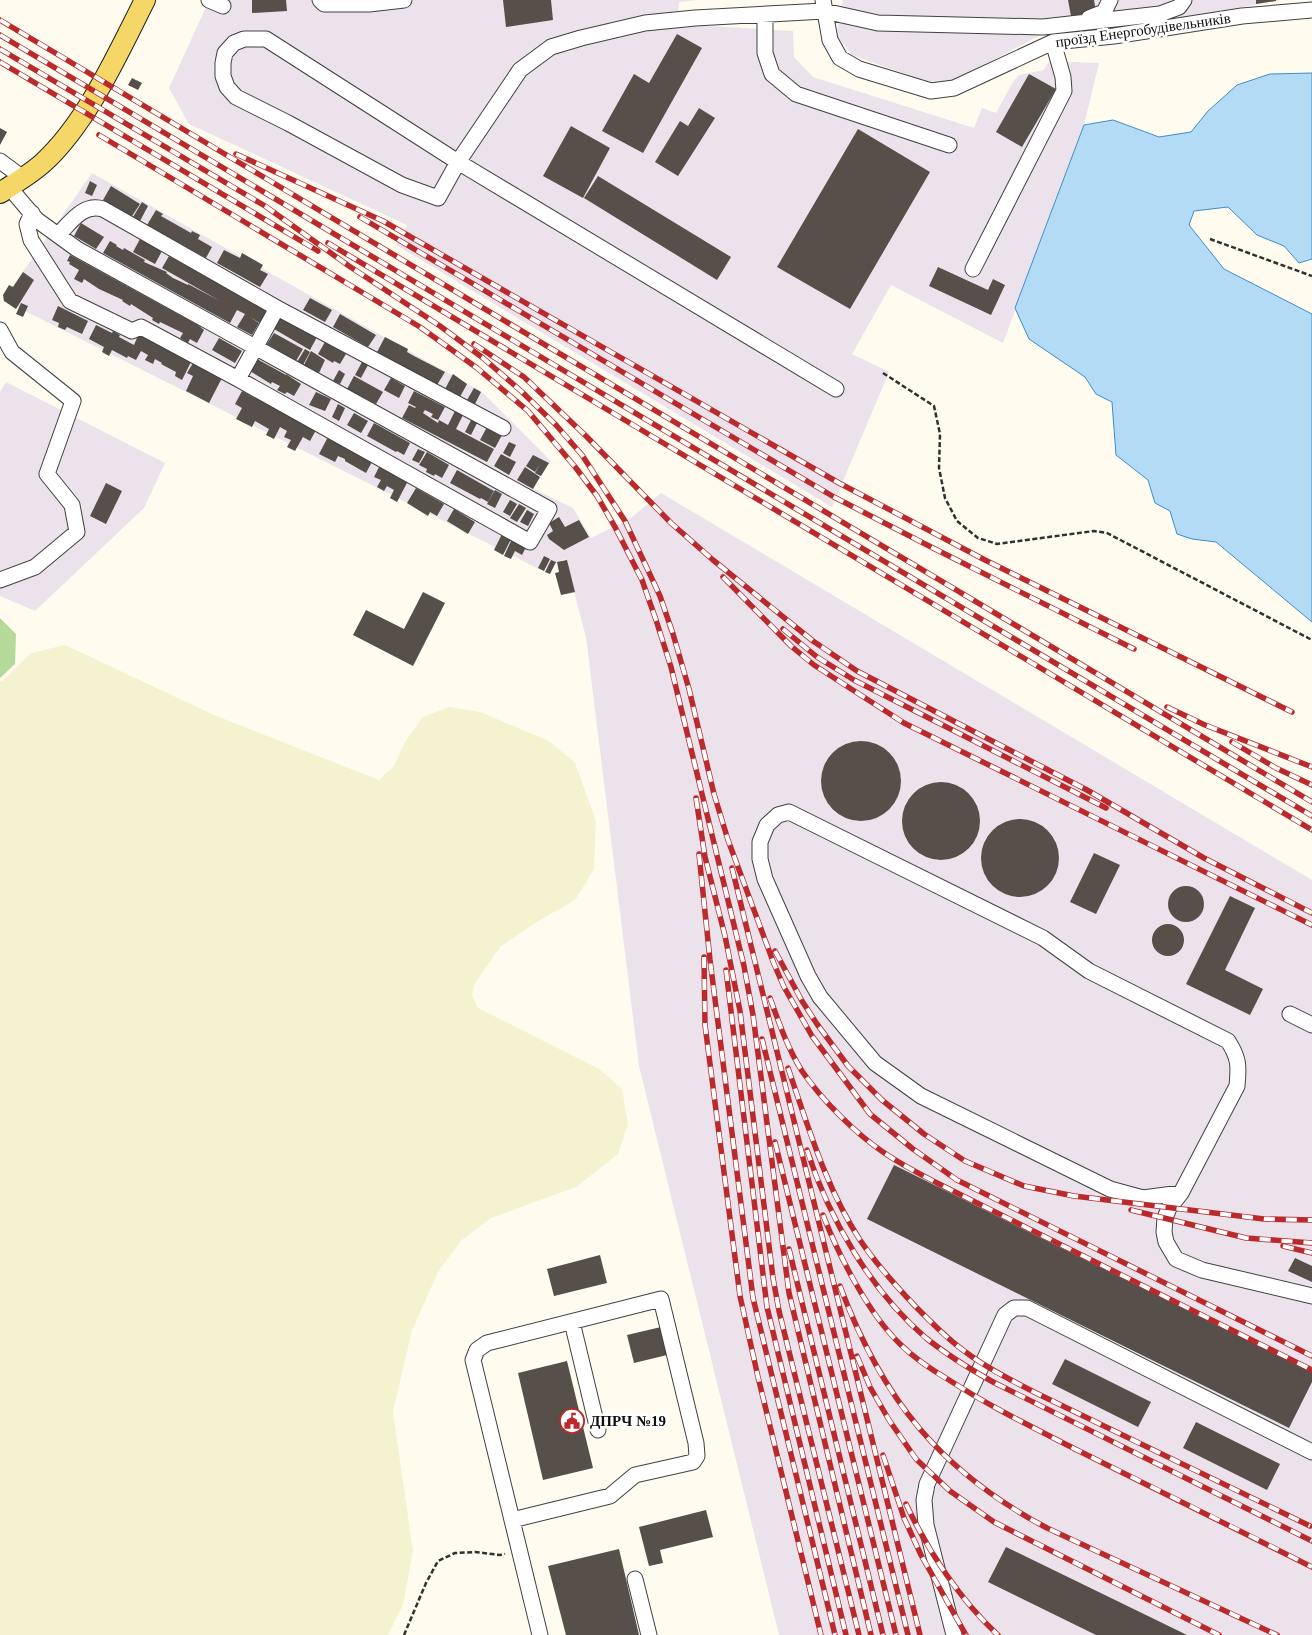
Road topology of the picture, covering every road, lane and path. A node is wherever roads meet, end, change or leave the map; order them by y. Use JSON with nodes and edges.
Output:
{"nodes":[{"id":1,"x":145,"y":0,"type":"edge"},
{"id":2,"x":320,"y":0,"type":"edge"},
{"id":3,"x":404,"y":0,"type":"edge"},
{"id":4,"x":1110,"y":0,"type":"edge"},
{"id":5,"x":1184,"y":0,"type":"edge"},
{"id":6,"x":824,"y":6,"type":"edge"},
{"id":7,"x":1312,"y":10,"type":"edge"},
{"id":8,"x":765,"y":15,"type":"junction"},
{"id":9,"x":1074,"y":24,"type":"junction"},
{"id":10,"x":1053,"y":42,"type":"junction"},
{"id":11,"x":949,"y":145,"type":"dead end"},
{"id":12,"x":0,"y":161,"type":"edge"},
{"id":13,"x":458,"y":162,"type":"junction"},
{"id":14,"x":11,"y":186,"type":"edge"},
{"id":15,"x":32,"y":213,"type":"junction"},
{"id":16,"x":58,"y":235,"type":"junction"},
{"id":17,"x":1210,"y":239,"type":"dead end"},
{"id":18,"x":973,"y":269,"type":"dead end"},
{"id":19,"x":1312,"y":276,"type":"edge"},
{"id":20,"x":278,"y":308,"type":"junction"},
{"id":21,"x":0,"y":330,"type":"edge"},
{"id":22,"x":255,"y":346,"type":"junction"},
{"id":23,"x":883,"y":373,"type":"dead end"},
{"id":24,"x":238,"y":379,"type":"junction"},
{"id":25,"x":836,"y":389,"type":"dead end"},
{"id":26,"x":503,"y":428,"type":"dead end"},
{"id":27,"x":0,"y":580,"type":"edge"},
{"id":28,"x":1312,"y":640,"type":"edge"},
{"id":29,"x":1290,"y":1014,"type":"dead end"},
{"id":30,"x":1312,"y":1025,"type":"edge"},
{"id":31,"x":1181,"y":1193,"type":"junction"},
{"id":32,"x":1312,"y":1296,"type":"edge"},
{"id":33,"x":572,"y":1322,"type":"junction"},
{"id":34,"x":598,"y":1430,"type":"dead end"},
{"id":35,"x":1312,"y":1452,"type":"edge"},
{"id":36,"x":512,"y":1520,"type":"junction"},
{"id":37,"x":519,"y":1550,"type":"junction"},
{"id":38,"x":635,"y":1579,"type":"dead end"},
{"id":39,"x":404,"y":1635,"type":"edge"},
{"id":40,"x":540,"y":1635,"type":"edge"},
{"id":41,"x":649,"y":1635,"type":"edge"},
{"id":42,"x":954,"y":1635,"type":"edge"}],
"edges":[{"from":1,"to":14,"type":"main road"},
{"from":2,"to":3,"type":"street"},
{"from":4,"to":9,"type":"street"},
{"from":5,"to":9,"type":"street"},
{"from":6,"to":8,"type":"street"},
{"from":6,"to":9,"type":"street"},
{"from":6,"to":10,"type":"street","name":"проїзд Енергобудівельників"},
{"from":7,"to":10,"type":"street","name":"проїзд Енергобудівельників"},
{"from":8,"to":11,"type":"street"},
{"from":8,"to":13,"type":"street"},
{"from":10,"to":18,"type":"street"},
{"from":12,"to":14,"type":"street"},
{"from":13,"to":13,"type":"street"},
{"from":13,"to":25,"type":"street"},
{"from":14,"to":15,"type":"street"},
{"from":15,"to":16,"type":"street"},
{"from":15,"to":24,"type":"street"},
{"from":16,"to":20,"type":"street"},
{"from":16,"to":22,"type":"street"},
{"from":17,"to":19,"type":"path"},
{"from":20,"to":22,"type":"street"},
{"from":20,"to":26,"type":"street"},
{"from":21,"to":27,"type":"street"},
{"from":22,"to":24,"type":"street"},
{"from":22,"to":24,"type":"street"},
{"from":23,"to":28,"type":"path"},
{"from":29,"to":30,"type":"street"},
{"from":31,"to":31,"type":"street"},
{"from":31,"to":32,"type":"street"},
{"from":33,"to":34,"type":"street"},
{"from":33,"to":36,"type":"street"},
{"from":33,"to":36,"type":"street"},
{"from":35,"to":42,"type":"street"},
{"from":36,"to":37,"type":"street"},
{"from":37,"to":39,"type":"path"},
{"from":37,"to":40,"type":"street"},
{"from":38,"to":41,"type":"street"}]}
